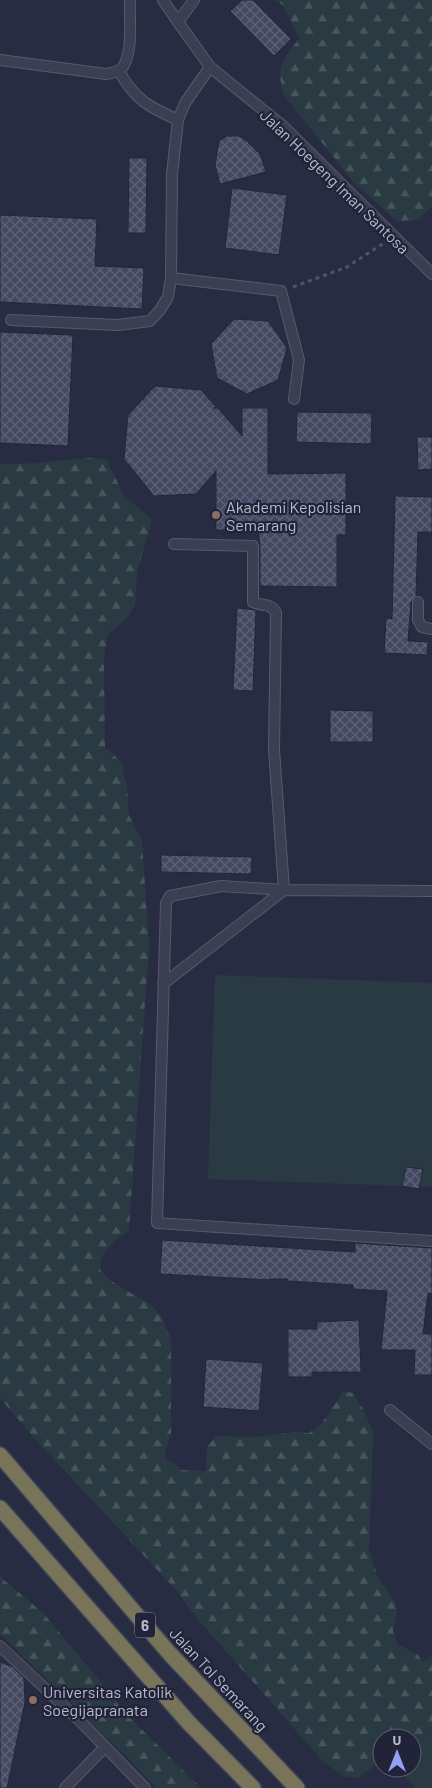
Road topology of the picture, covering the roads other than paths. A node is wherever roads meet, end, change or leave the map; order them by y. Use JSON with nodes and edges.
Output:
{"nodes":[{"id":1,"x":163,"y":0,"type":"edge"},
{"id":2,"x":194,"y":0,"type":"edge"},
{"id":3,"x":127,"y":2,"type":"edge"},
{"id":4,"x":178,"y":22,"type":"junction"},
{"id":5,"x":0,"y":60,"type":"edge"},
{"id":6,"x":210,"y":68,"type":"junction"},
{"id":7,"x":119,"y":71,"type":"junction"},
{"id":8,"x":178,"y":120,"type":"junction"},
{"id":9,"x":432,"y":274,"type":"edge"},
{"id":10,"x":171,"y":278,"type":"junction"},
{"id":11,"x":11,"y":320,"type":"dead end"},
{"id":12,"x":294,"y":399,"type":"dead end"},
{"id":13,"x":174,"y":544,"type":"dead end"},
{"id":14,"x":418,"y":602,"type":"dead end"},
{"id":15,"x":432,"y":629,"type":"edge"},
{"id":16,"x":284,"y":890,"type":"junction"},
{"id":17,"x":432,"y":891,"type":"edge"},
{"id":18,"x":163,"y":984,"type":"junction"},
{"id":19,"x":432,"y":1241,"type":"edge"},
{"id":20,"x":390,"y":1410,"type":"dead end"},
{"id":21,"x":432,"y":1444,"type":"edge"},
{"id":22,"x":0,"y":1455,"type":"edge"},
{"id":23,"x":0,"y":1508,"type":"edge"},
{"id":24,"x":0,"y":1646,"type":"edge"},
{"id":25,"x":105,"y":1747,"type":"junction"},
{"id":26,"x":65,"y":1788,"type":"edge"},
{"id":27,"x":145,"y":1788,"type":"edge"},
{"id":28,"x":253,"y":1788,"type":"edge"},
{"id":29,"x":298,"y":1788,"type":"edge"}],
"edges":[{"from":1,"to":4,"type":"lane","name":"Jalan Hoegeng Iman Santosa"},
{"from":2,"to":4,"type":"lane"},
{"from":3,"to":7,"type":"lane"},
{"from":4,"to":6,"type":"lane","name":"Jalan Hoegeng Iman Santosa"},
{"from":5,"to":7,"type":"lane"},
{"from":6,"to":8,"type":"lane"},
{"from":6,"to":9,"type":"lane","name":"Jalan Hoegeng Iman Santosa"},
{"from":7,"to":8,"type":"lane"},
{"from":8,"to":10,"type":"lane"},
{"from":10,"to":11,"type":"lane"},
{"from":10,"to":12,"type":"lane"},
{"from":13,"to":16,"type":"lane"},
{"from":14,"to":15,"type":"lane"},
{"from":16,"to":17,"type":"lane"},
{"from":16,"to":18,"type":"lane"},
{"from":16,"to":18,"type":"lane"},
{"from":18,"to":19,"type":"lane"},
{"from":20,"to":21,"type":"lane"},
{"from":22,"to":29,"type":"highway","name":"Jalan Tol Semarang","number":"6"},
{"from":23,"to":28,"type":"highway","number":"6"},
{"from":24,"to":25,"type":"lane"},
{"from":25,"to":26,"type":"lane"},
{"from":25,"to":27,"type":"lane"}]}
